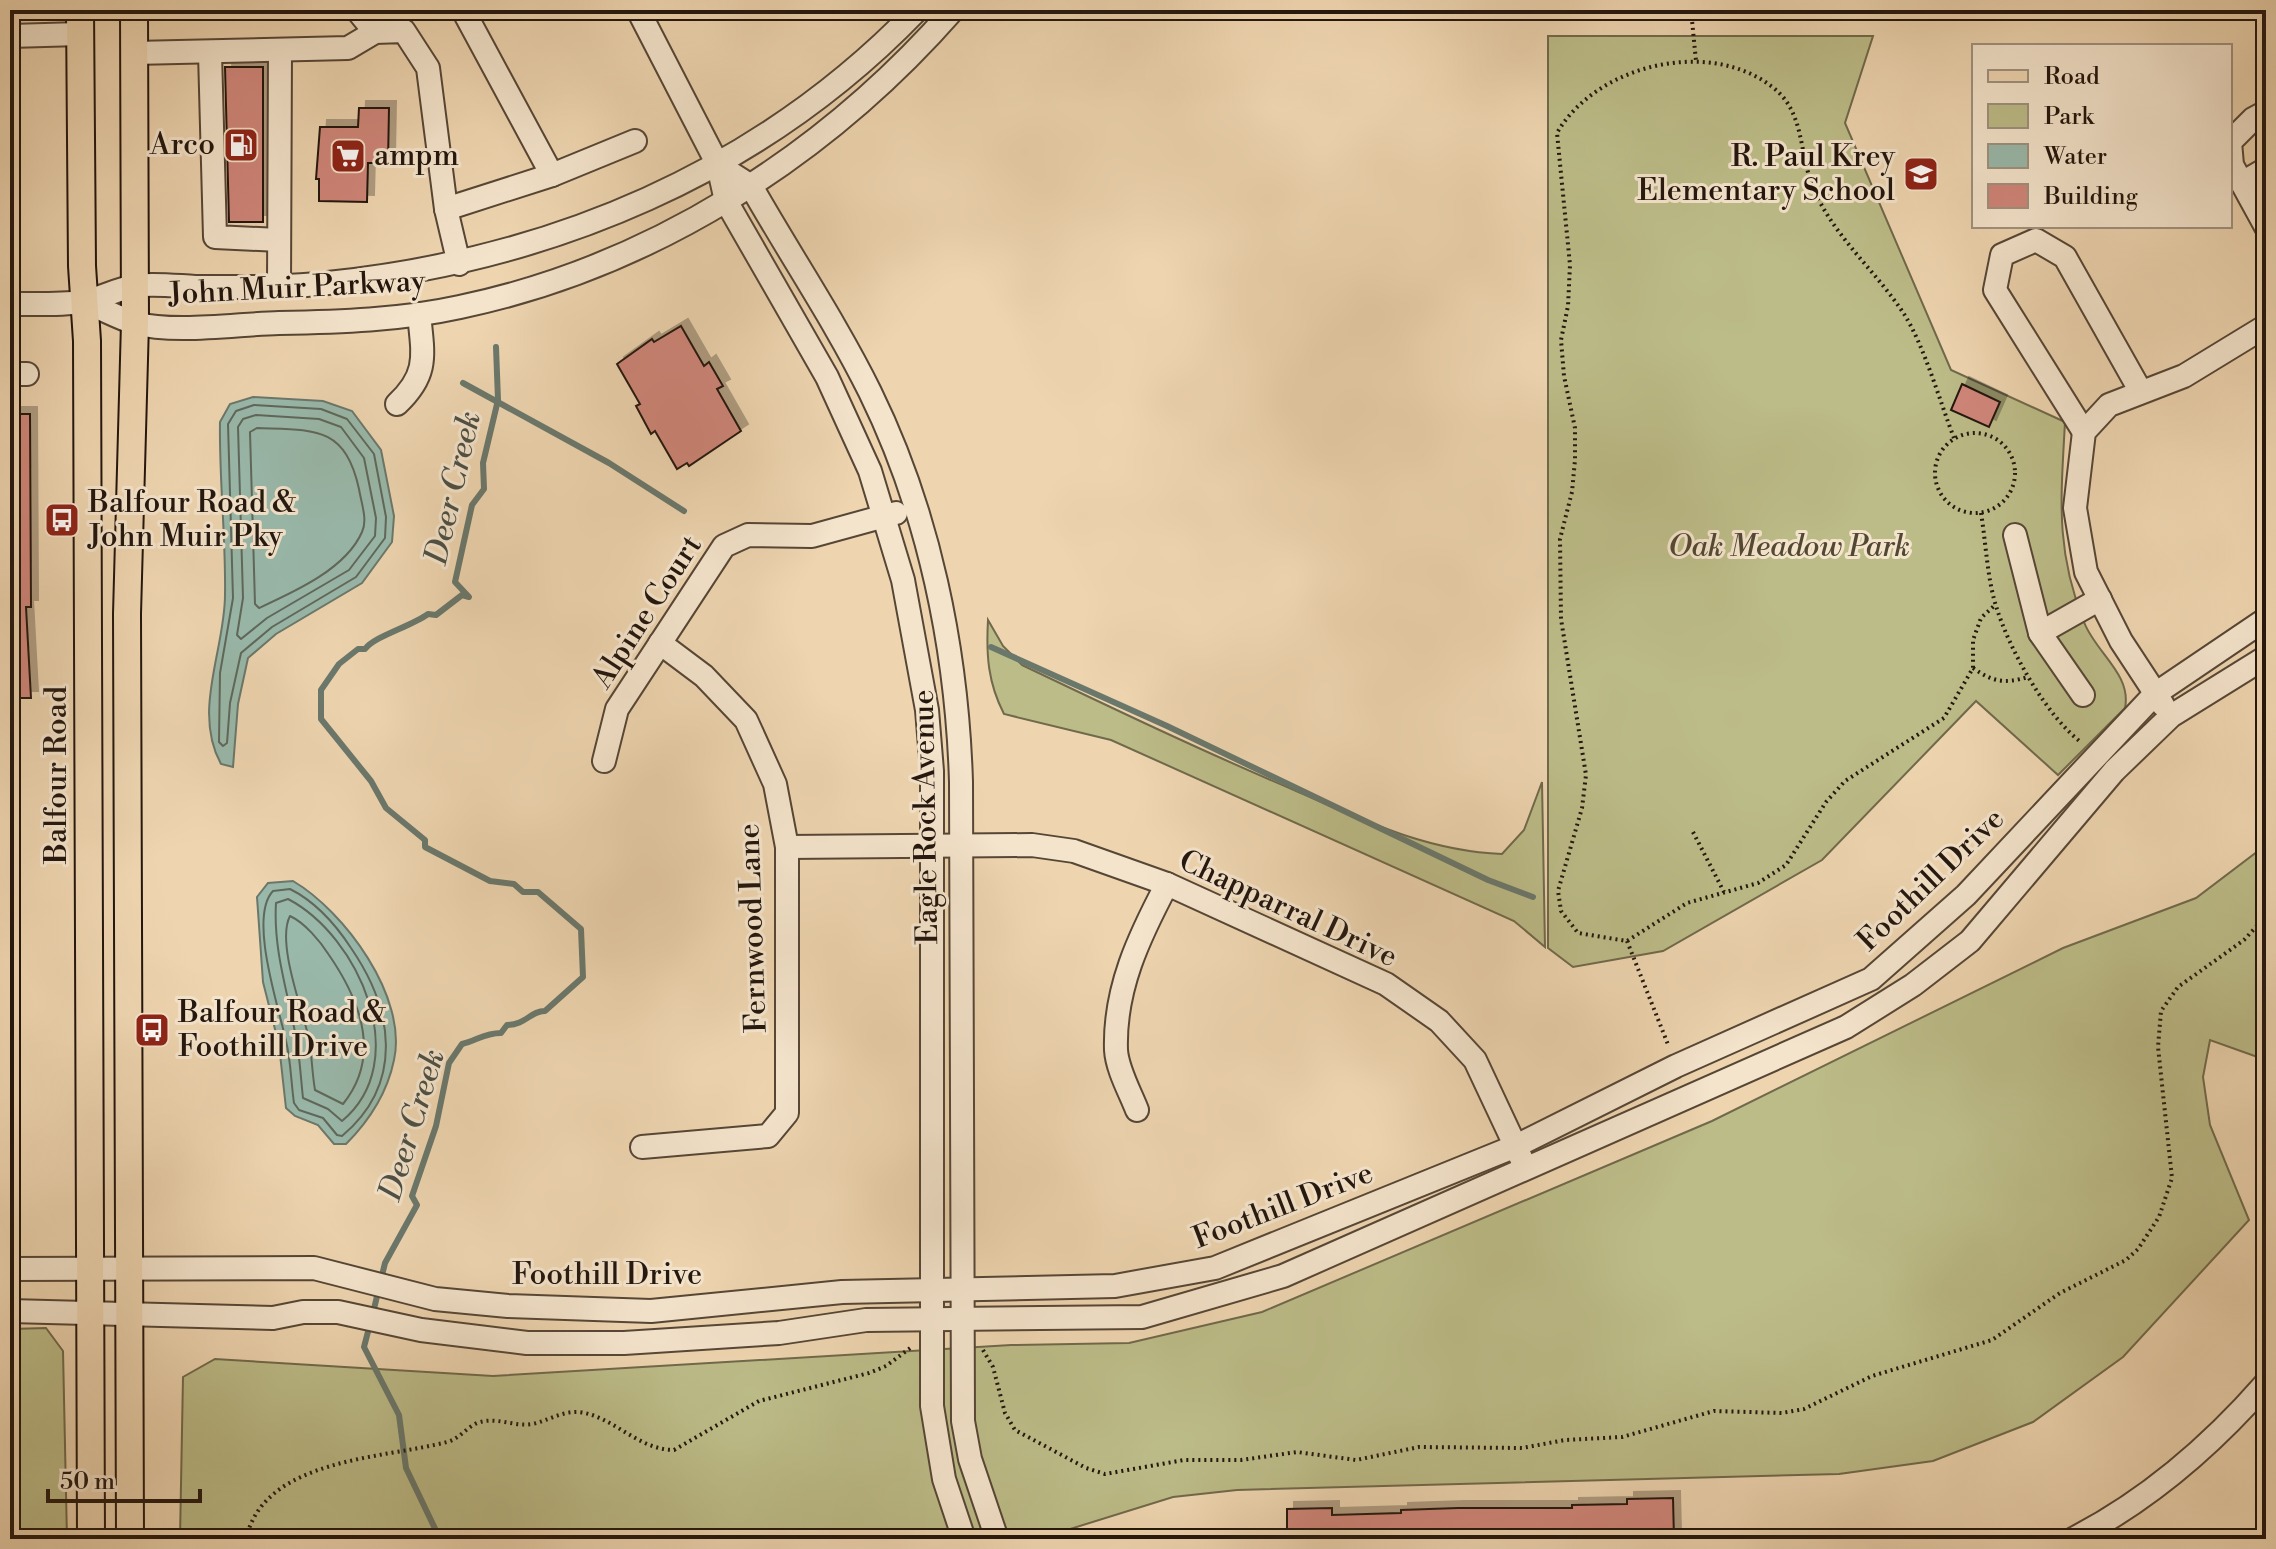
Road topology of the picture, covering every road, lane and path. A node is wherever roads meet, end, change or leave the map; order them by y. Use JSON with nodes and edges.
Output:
{"nodes":[{"id":1,"x":134,"y":10,"type":"edge"},
{"id":2,"x":357,"y":10,"type":"edge"},
{"id":3,"x":463,"y":10,"type":"edge"},
{"id":4,"x":638,"y":10,"type":"edge"},
{"id":5,"x":917,"y":10,"type":"edge"},
{"id":6,"x":953,"y":10,"type":"edge"},
{"id":7,"x":1691,"y":10,"type":"edge"},
{"id":8,"x":80,"y":22,"type":"edge"},
{"id":9,"x":375,"y":32,"type":"junction"},
{"id":10,"x":10,"y":36,"type":"edge"},
{"id":11,"x":280,"y":51,"type":"junction"},
{"id":12,"x":134,"y":53,"type":"junction"},
{"id":13,"x":210,"y":53,"type":"junction"},
{"id":14,"x":1696,"y":61,"type":"junction"},
{"id":15,"x":2266,"y":112,"type":"edge"},
{"id":16,"x":2232,"y":140,"type":"edge"},
{"id":17,"x":635,"y":141,"type":"dead end"},
{"id":18,"x":718,"y":165,"type":"junction"},
{"id":19,"x":2232,"y":165,"type":"edge"},
{"id":20,"x":2266,"y":169,"type":"edge"},
{"id":21,"x":552,"y":175,"type":"junction"},
{"id":22,"x":2242,"y":183,"type":"junction"},
{"id":23,"x":751,"y":186,"type":"junction"},
{"id":24,"x":726,"y":201,"type":"junction"},
{"id":25,"x":446,"y":209,"type":"junction"},
{"id":26,"x":2266,"y":227,"type":"edge"},
{"id":27,"x":279,"y":240,"type":"junction"},
{"id":28,"x":459,"y":264,"type":"junction"},
{"id":29,"x":135,"y":286,"type":"junction"},
{"id":30,"x":279,"y":287,"type":"junction"},
{"id":31,"x":85,"y":302,"type":"junction"},
{"id":32,"x":10,"y":304,"type":"edge"},
{"id":33,"x":419,"y":314,"type":"junction"},
{"id":34,"x":135,"y":323,"type":"junction"},
{"id":35,"x":2266,"y":326,"type":"edge"},
{"id":36,"x":2141,"y":392,"type":"junction"},
{"id":37,"x":397,"y":404,"type":"dead end"},
{"id":38,"x":2084,"y":432,"type":"junction"},
{"id":39,"x":1954,"y":438,"type":"junction"},
{"id":40,"x":915,"y":507,"type":"junction"},
{"id":41,"x":885,"y":516,"type":"junction"},
{"id":42,"x":2015,"y":535,"type":"dead end"},
{"id":43,"x":2100,"y":599,"type":"junction"},
{"id":44,"x":1995,"y":605,"type":"dead end"},
{"id":45,"x":2266,"y":619,"type":"edge"},
{"id":46,"x":2040,"y":633,"type":"junction"},
{"id":47,"x":660,"y":643,"type":"junction"},
{"id":48,"x":2266,"y":657,"type":"edge"},
{"id":49,"x":1973,"y":668,"type":"junction"},
{"id":50,"x":2028,"y":677,"type":"dead end"},
{"id":51,"x":2155,"y":694,"type":"junction"},
{"id":52,"x":2083,"y":695,"type":"dead end"},
{"id":53,"x":2171,"y":716,"type":"junction"},
{"id":54,"x":604,"y":761,"type":"dead end"},
{"id":55,"x":1693,"y":832,"type":"dead end"},
{"id":56,"x":932,"y":845,"type":"junction"},
{"id":57,"x":960,"y":845,"type":"junction"},
{"id":58,"x":787,"y":847,"type":"junction"},
{"id":59,"x":1167,"y":884,"type":"junction"},
{"id":60,"x":1724,"y":892,"type":"junction"},
{"id":61,"x":2266,"y":916,"type":"edge"},
{"id":62,"x":1627,"y":941,"type":"junction"},
{"id":63,"x":1676,"y":1066,"type":"junction"},
{"id":64,"x":1137,"y":1110,"type":"dead end"},
{"id":65,"x":1516,"y":1146,"type":"junction"},
{"id":66,"x":642,"y":1147,"type":"dead end"},
{"id":67,"x":1526,"y":1168,"type":"junction"},
{"id":68,"x":10,"y":1269,"type":"edge"},
{"id":69,"x":91,"y":1269,"type":"junction"},
{"id":70,"x":127,"y":1269,"type":"junction"},
{"id":71,"x":931,"y":1290,"type":"junction"},
{"id":72,"x":961,"y":1291,"type":"junction"},
{"id":73,"x":10,"y":1311,"type":"edge"},
{"id":74,"x":91,"y":1314,"type":"junction"},
{"id":75,"x":129,"y":1315,"type":"junction"},
{"id":76,"x":931,"y":1320,"type":"junction"},
{"id":77,"x":961,"y":1321,"type":"junction"},
{"id":78,"x":961,"y":1344,"type":"junction"},
{"id":79,"x":931,"y":1345,"type":"junction"},
{"id":80,"x":2266,"y":1383,"type":"edge"},
{"id":81,"x":91,"y":1539,"type":"edge"},
{"id":82,"x":130,"y":1539,"type":"edge"},
{"id":83,"x":246,"y":1539,"type":"edge"},
{"id":84,"x":964,"y":1539,"type":"edge"},
{"id":85,"x":997,"y":1539,"type":"edge"},
{"id":86,"x":2073,"y":1539,"type":"edge"}],
"edges":[{"from":1,"to":12,"type":"main road"},
{"from":2,"to":9,"type":"street"},
{"from":3,"to":21,"type":"street"},
{"from":4,"to":18,"type":"street","name":"Eagle Rock Avenue"},
{"from":5,"to":18,"type":"street","name":"John Muir Parkway"},
{"from":6,"to":23,"type":"street","name":"John Muir Parkway"},
{"from":7,"to":14,"type":"path"},
{"from":8,"to":10,"type":"street"},
{"from":8,"to":31,"type":"main road","name":"Balfour Road"},
{"from":9,"to":11,"type":"street"},
{"from":9,"to":25,"type":"street"},
{"from":11,"to":13,"type":"street"},
{"from":11,"to":27,"type":"street"},
{"from":12,"to":13,"type":"street"},
{"from":12,"to":29,"type":"main road"},
{"from":13,"to":27,"type":"street"},
{"from":14,"to":39,"type":"path"},
{"from":14,"to":62,"type":"path"},
{"from":15,"to":16,"type":"street"},
{"from":17,"to":21,"type":"street"},
{"from":18,"to":23,"type":"street","name":"Eagle Rock Avenue"},
{"from":18,"to":24,"type":"street","name":"Eagle Rock Avenue"},
{"from":18,"to":28,"type":"street","name":"John Muir Parkway"},
{"from":19,"to":22,"type":"street"},
{"from":20,"to":22,"type":"street"},
{"from":21,"to":25,"type":"street"},
{"from":22,"to":26,"type":"street"},
{"from":23,"to":24,"type":"street","name":"John Muir Parkway"},
{"from":23,"to":40,"type":"street","name":"Eagle Rock Avenue"},
{"from":24,"to":33,"type":"street","name":"John Muir Parkway"},
{"from":24,"to":41,"type":"street","name":"Eagle Rock Avenue"},
{"from":25,"to":28,"type":"street"},
{"from":27,"to":30,"type":"street"},
{"from":28,"to":30,"type":"street","name":"John Muir Parkway"},
{"from":29,"to":30,"type":"street","name":"John Muir Parkway"},
{"from":29,"to":31,"type":"street","name":"John Muir Parkway"},
{"from":29,"to":34,"type":"main road"},
{"from":31,"to":32,"type":"street","name":"John Muir Parkway"},
{"from":31,"to":34,"type":"street","name":"John Muir Parkway"},
{"from":31,"to":69,"type":"main road","name":"Balfour Road"},
{"from":33,"to":34,"type":"street","name":"John Muir Parkway"},
{"from":33,"to":37,"type":"street"},
{"from":34,"to":70,"type":"main road"},
{"from":35,"to":36,"type":"street"},
{"from":36,"to":38,"type":"street"},
{"from":36,"to":38,"type":"street"},
{"from":38,"to":43,"type":"street"},
{"from":39,"to":39,"type":"path"},
{"from":40,"to":41,"type":"street","name":"Alpine Court"},
{"from":40,"to":57,"type":"street","name":"Eagle Rock Avenue"},
{"from":41,"to":47,"type":"street","name":"Alpine Court"},
{"from":41,"to":56,"type":"street","name":"Eagle Rock Avenue"},
{"from":42,"to":46,"type":"street"},
{"from":43,"to":46,"type":"street"},
{"from":43,"to":51,"type":"street"},
{"from":44,"to":49,"type":"path"},
{"from":45,"to":51,"type":"street","name":"Foothill Drive"},
{"from":46,"to":52,"type":"street"},
{"from":47,"to":54,"type":"street","name":"Alpine Court"},
{"from":47,"to":58,"type":"street","name":"Fernwood Lane"},
{"from":48,"to":53,"type":"street","name":"Foothill Drive"},
{"from":49,"to":50,"type":"path"},
{"from":49,"to":60,"type":"path"},
{"from":51,"to":53,"type":"street"},
{"from":51,"to":63,"type":"street","name":"Foothill Drive"},
{"from":53,"to":67,"type":"street","name":"Foothill Drive"},
{"from":55,"to":60,"type":"path"},
{"from":56,"to":57,"type":"street","name":"Chapparral Drive"},
{"from":56,"to":58,"type":"street","name":"Chapparral Drive"},
{"from":56,"to":71,"type":"street","name":"Eagle Rock Avenue"},
{"from":57,"to":59,"type":"street","name":"Chapparral Drive"},
{"from":57,"to":72,"type":"street","name":"Eagle Rock Avenue"},
{"from":58,"to":66,"type":"street","name":"Fernwood Lane"},
{"from":59,"to":64,"type":"street"},
{"from":59,"to":65,"type":"street","name":"Chapparral Drive"},
{"from":60,"to":62,"type":"path"},
{"from":61,"to":78,"type":"path"},
{"from":62,"to":63,"type":"path"},
{"from":63,"to":65,"type":"street","name":"Foothill Drive"},
{"from":65,"to":67,"type":"street","name":"Chapparral Drive"},
{"from":65,"to":72,"type":"street","name":"Foothill Drive"},
{"from":67,"to":77,"type":"street","name":"Foothill Drive"},
{"from":68,"to":69,"type":"street","name":"Foothill Drive"},
{"from":69,"to":70,"type":"street","name":"Foothill Drive"},
{"from":69,"to":74,"type":"main road","name":"Balfour Road"},
{"from":70,"to":71,"type":"street","name":"Foothill Drive"},
{"from":70,"to":75,"type":"main road"},
{"from":71,"to":72,"type":"street","name":"Foothill Drive"},
{"from":71,"to":76,"type":"street","name":"Eagle Rock Avenue"},
{"from":72,"to":77,"type":"street","name":"Eagle Rock Avenue"},
{"from":73,"to":74,"type":"street","name":"Foothill Drive"},
{"from":74,"to":75,"type":"street","name":"Foothill Drive"},
{"from":74,"to":81,"type":"main road","name":"Balfour Road"},
{"from":75,"to":76,"type":"street","name":"Foothill Drive"},
{"from":75,"to":82,"type":"main road"},
{"from":76,"to":77,"type":"street","name":"Foothill Drive"},
{"from":76,"to":79,"type":"street","name":"Eagle Rock Avenue"},
{"from":77,"to":78,"type":"street","name":"Eagle Rock Avenue"},
{"from":78,"to":85,"type":"street","name":"Eagle Rock Avenue"},
{"from":79,"to":83,"type":"path"},
{"from":79,"to":84,"type":"street","name":"Eagle Rock Avenue"},
{"from":80,"to":86,"type":"street"}]}
